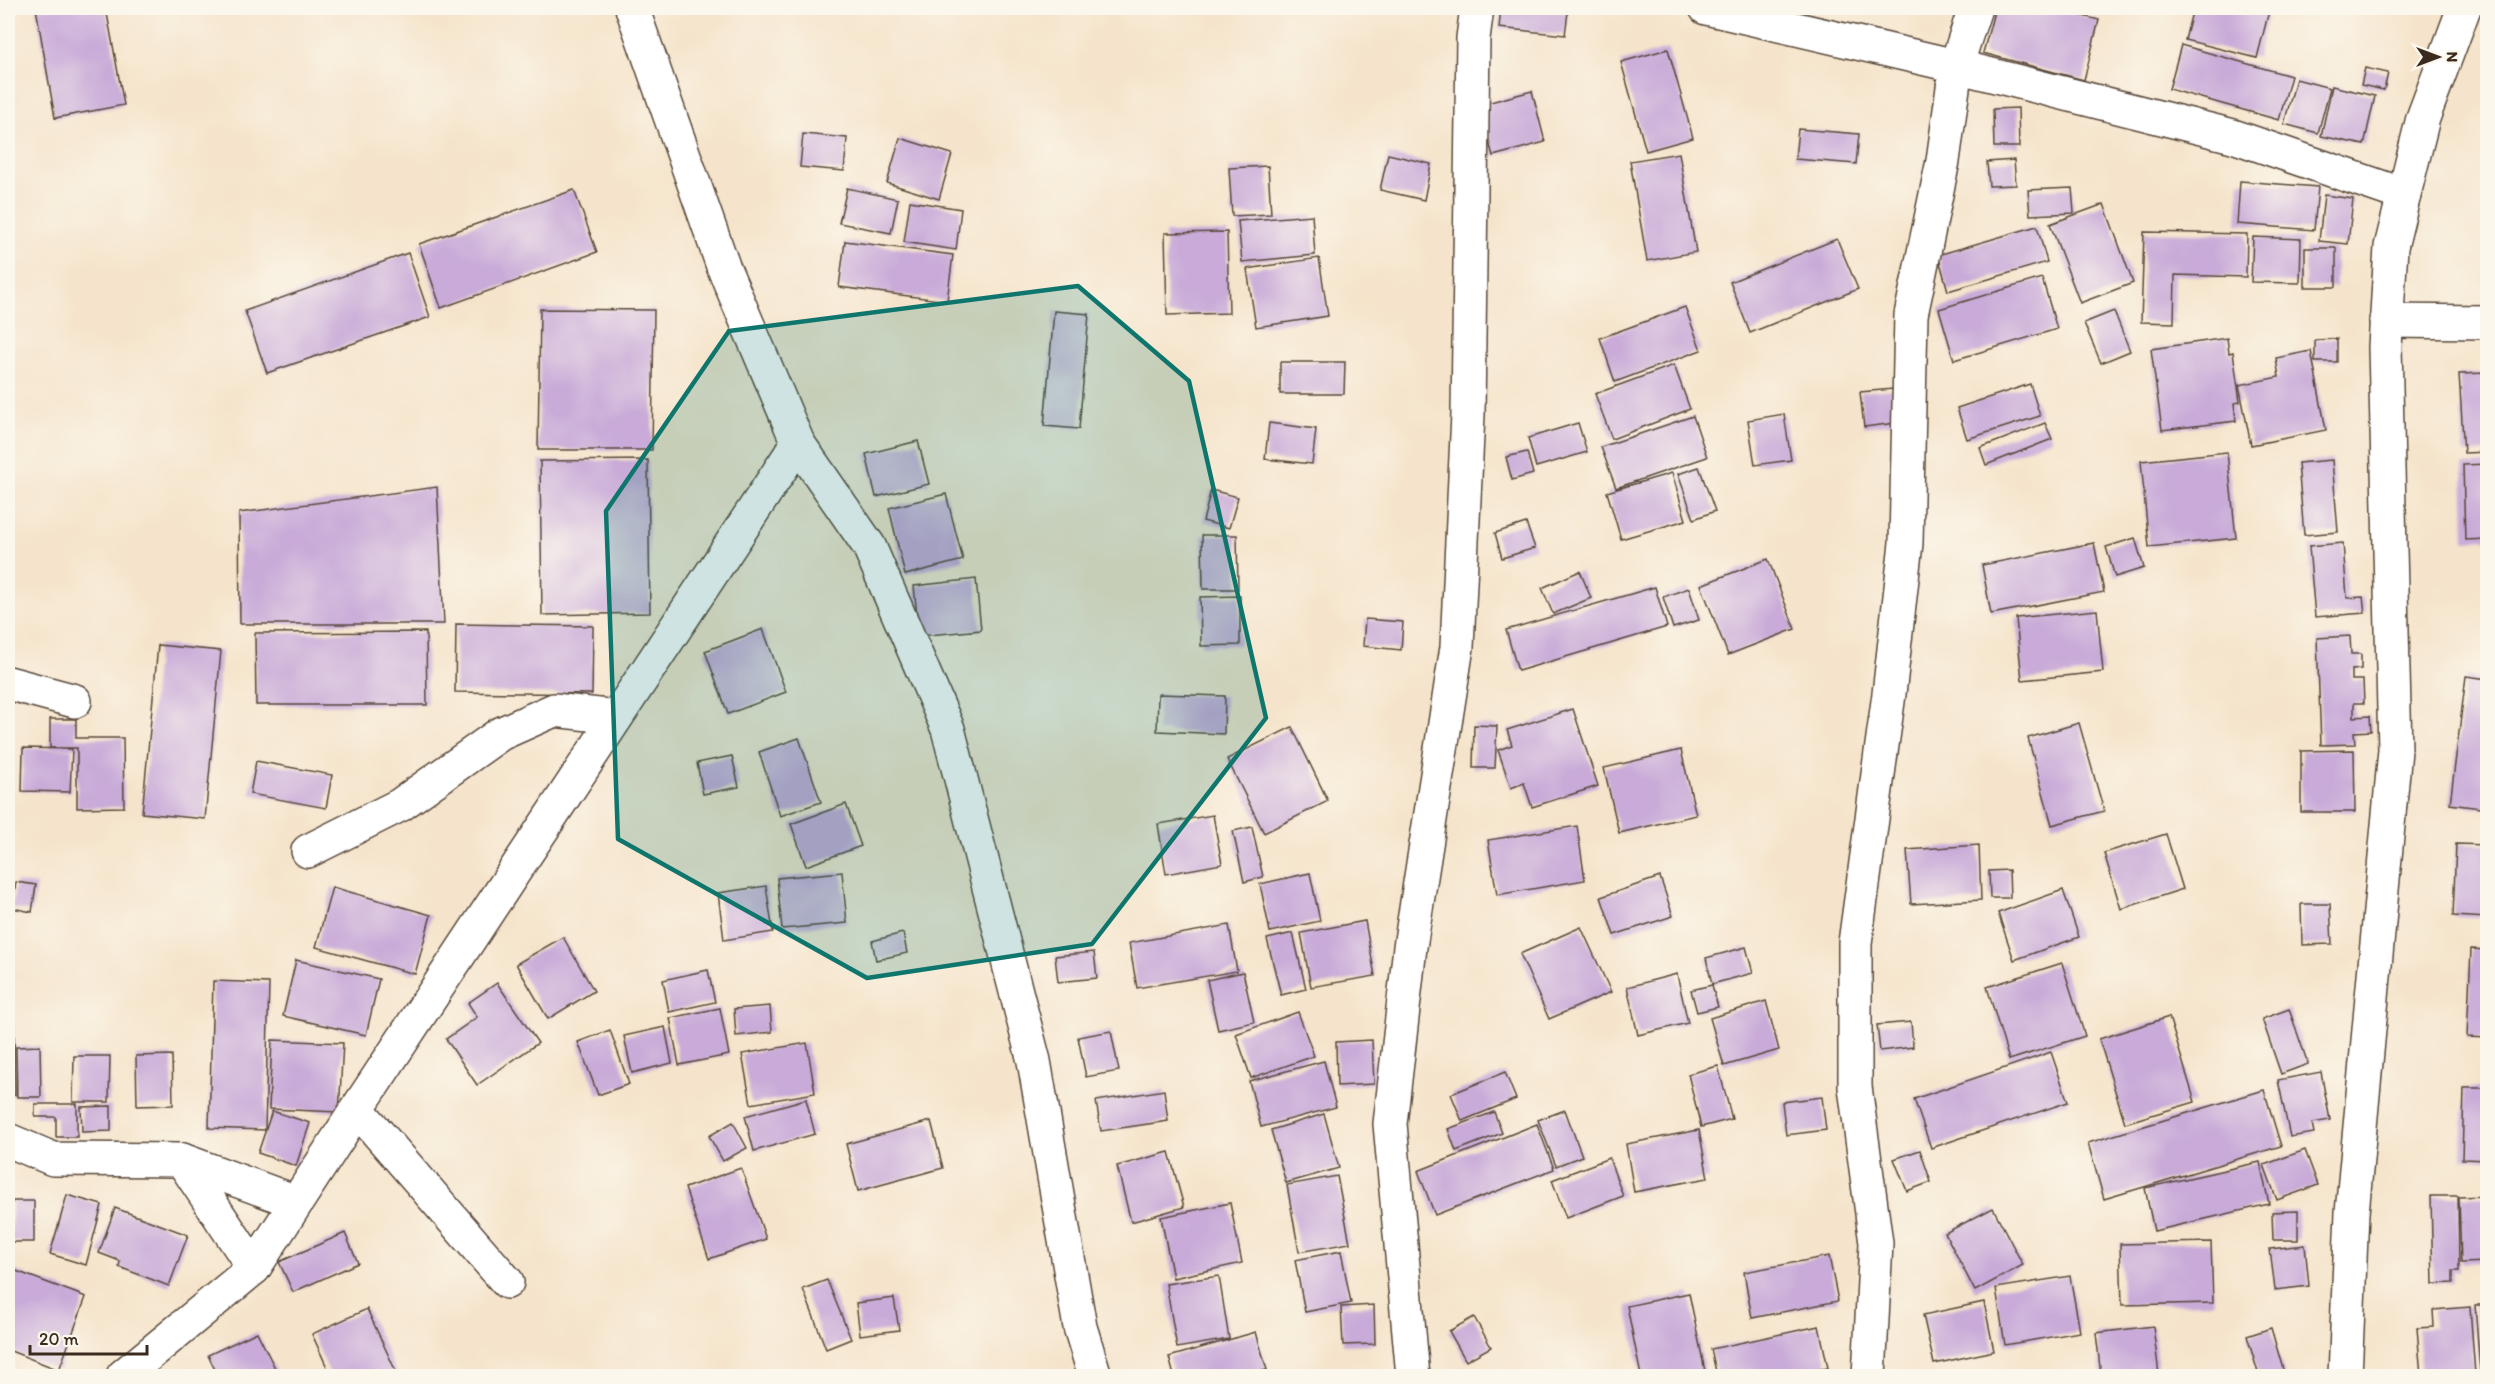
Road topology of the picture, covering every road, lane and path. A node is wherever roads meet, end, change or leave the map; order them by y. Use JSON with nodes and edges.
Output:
{"nodes":[{"id":1,"x":632,"y":8,"type":"edge"},
{"id":2,"x":1477,"y":8,"type":"edge"},
{"id":3,"x":1706,"y":8,"type":"edge"},
{"id":4,"x":1975,"y":8,"type":"edge"},
{"id":5,"x":2464,"y":8,"type":"edge"},
{"id":6,"x":1956,"y":66,"type":"junction"},
{"id":7,"x":2404,"y":195,"type":"junction"},
{"id":8,"x":2386,"y":321,"type":"junction"},
{"id":9,"x":2487,"y":322,"type":"edge"},
{"id":10,"x":798,"y":443,"type":"junction"},
{"id":11,"x":8,"y":682,"type":"edge"},
{"id":12,"x":75,"y":701,"type":"dead end"},
{"id":13,"x":616,"y":717,"type":"junction"},
{"id":14,"x":308,"y":851,"type":"dead end"},
{"id":15,"x":357,"y":1109,"type":"junction"},
{"id":16,"x":8,"y":1140,"type":"edge"},
{"id":17,"x":182,"y":1160,"type":"junction"},
{"id":18,"x":296,"y":1202,"type":"junction"},
{"id":19,"x":254,"y":1268,"type":"junction"},
{"id":20,"x":507,"y":1282,"type":"dead end"},
{"id":21,"x":123,"y":1377,"type":"edge"},
{"id":22,"x":1095,"y":1377,"type":"edge"},
{"id":23,"x":1413,"y":1377,"type":"edge"},
{"id":24,"x":1869,"y":1377,"type":"edge"},
{"id":25,"x":2345,"y":1377,"type":"edge"}],
"edges":[{"from":1,"to":10,"type":"street"},
{"from":2,"to":23,"type":"street"},
{"from":3,"to":6,"type":"street"},
{"from":4,"to":6,"type":"street"},
{"from":5,"to":7,"type":"street"},
{"from":6,"to":7,"type":"street"},
{"from":6,"to":24,"type":"street"},
{"from":7,"to":8,"type":"street"},
{"from":8,"to":9,"type":"street"},
{"from":8,"to":25,"type":"street"},
{"from":10,"to":13,"type":"street"},
{"from":10,"to":22,"type":"street"},
{"from":11,"to":12,"type":"street"},
{"from":13,"to":14,"type":"street"},
{"from":13,"to":15,"type":"street"},
{"from":15,"to":18,"type":"street"},
{"from":15,"to":20,"type":"street"},
{"from":16,"to":17,"type":"street"},
{"from":17,"to":18,"type":"street"},
{"from":17,"to":19,"type":"street"},
{"from":18,"to":19,"type":"street"},
{"from":19,"to":21,"type":"street"}]}
